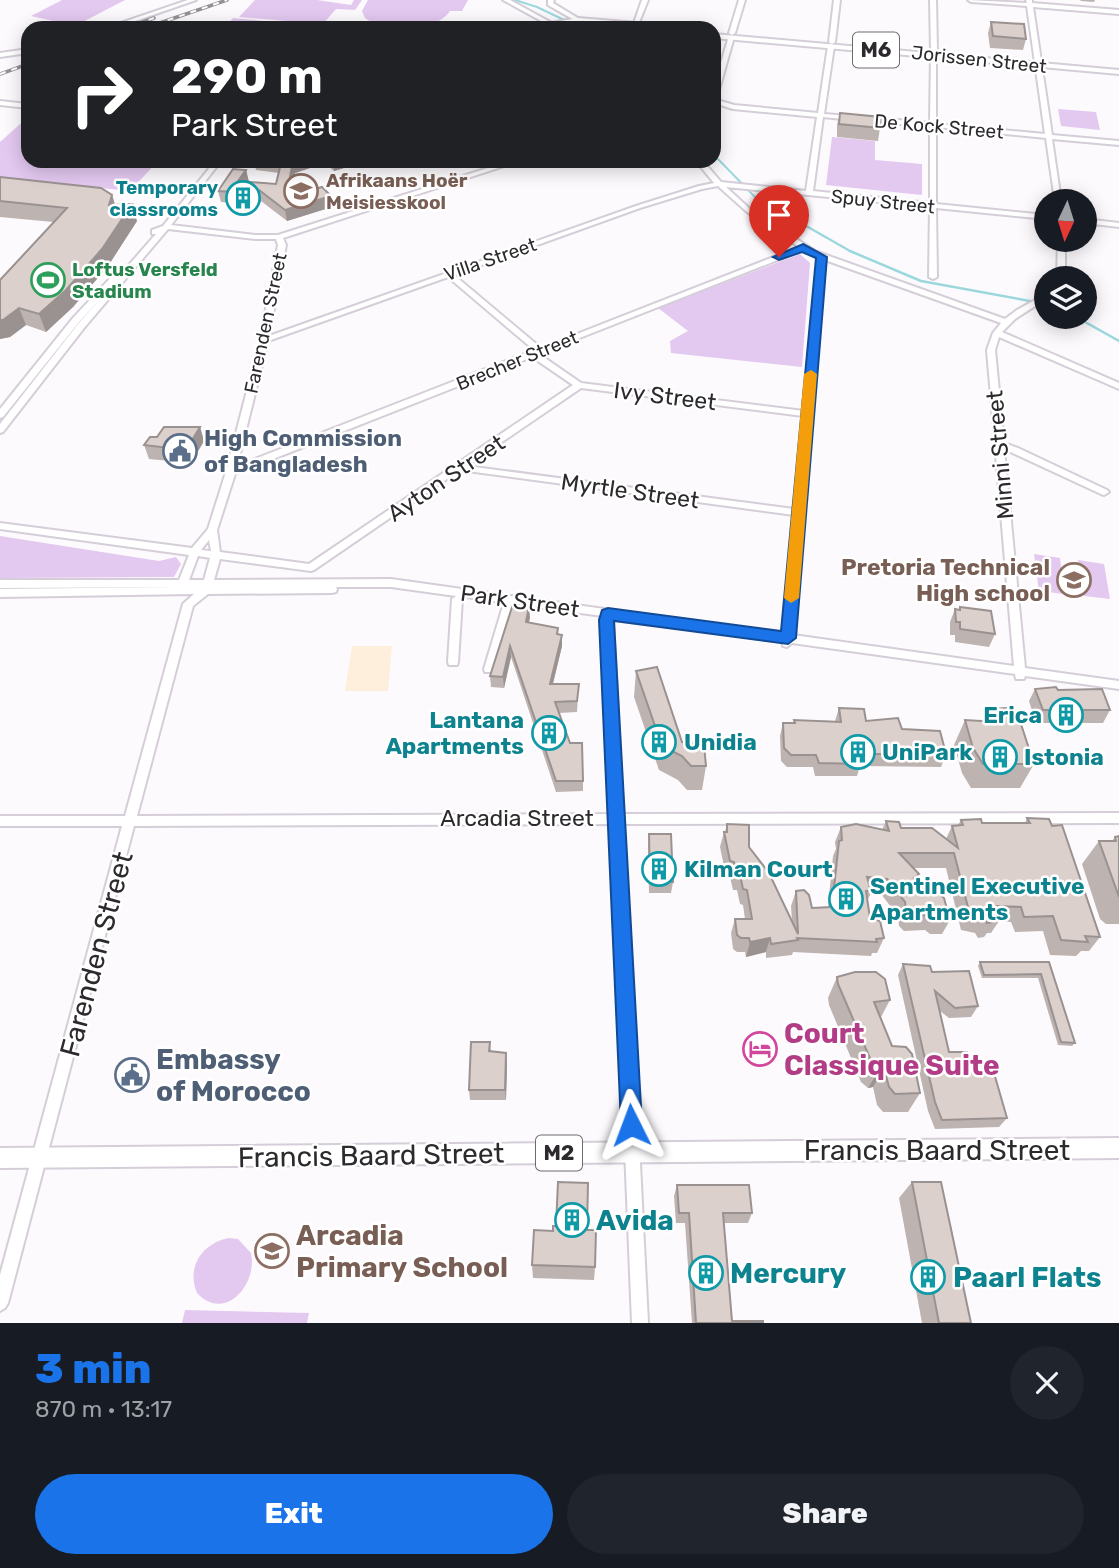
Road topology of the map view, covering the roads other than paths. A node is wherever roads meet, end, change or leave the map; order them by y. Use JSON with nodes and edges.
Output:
{"nodes":[{"id":1,"x":193,"y":0,"type":"edge"},
{"id":2,"x":506,"y":0,"type":"edge"},
{"id":3,"x":551,"y":0,"type":"edge"},
{"id":4,"x":645,"y":0,"type":"edge"},
{"id":5,"x":742,"y":0,"type":"edge"},
{"id":6,"x":838,"y":0,"type":"edge"},
{"id":7,"x":933,"y":0,"type":"edge"},
{"id":8,"x":971,"y":0,"type":"edge"},
{"id":9,"x":1029,"y":2,"type":"edge"},
{"id":10,"x":1119,"y":12,"type":"edge"},
{"id":11,"x":130,"y":21,"type":"edge"},
{"id":12,"x":545,"y":21,"type":"edge"},
{"id":13,"x":577,"y":21,"type":"edge"},
{"id":14,"x":636,"y":21,"type":"edge"},
{"id":15,"x":721,"y":34,"type":"edge"},
{"id":16,"x":732,"y":35,"type":"junction"},
{"id":17,"x":832,"y":44,"type":"junction"},
{"id":18,"x":21,"y":52,"type":"edge"},
{"id":19,"x":934,"y":53,"type":"junction"},
{"id":20,"x":0,"y":55,"type":"edge"},
{"id":21,"x":1038,"y":62,"type":"junction"},
{"id":22,"x":1119,"y":66,"type":"edge"},
{"id":23,"x":1119,"y":72,"type":"edge"},
{"id":24,"x":721,"y":78,"type":"edge"},
{"id":25,"x":0,"y":100,"type":"edge"},
{"id":26,"x":21,"y":100,"type":"edge"},
{"id":27,"x":721,"y":102,"type":"edge"},
{"id":28,"x":21,"y":104,"type":"edge"},
{"id":29,"x":821,"y":115,"type":"junction"},
{"id":30,"x":932,"y":126,"type":"junction"},
{"id":31,"x":1050,"y":137,"type":"junction"},
{"id":32,"x":1119,"y":143,"type":"edge"},
{"id":33,"x":210,"y":168,"type":"edge"},
{"id":34,"x":495,"y":168,"type":"edge"},
{"id":35,"x":705,"y":168,"type":"edge"},
{"id":36,"x":719,"y":184,"type":"junction"},
{"id":37,"x":1056,"y":189,"type":"edge"},
{"id":38,"x":809,"y":193,"type":"junction"},
{"id":39,"x":932,"y":206,"type":"junction"},
{"id":40,"x":1034,"y":216,"type":"edge"},
{"id":41,"x":1097,"y":222,"type":"edge"},
{"id":42,"x":165,"y":225,"type":"junction"},
{"id":43,"x":1119,"y":225,"type":"edge"},
{"id":44,"x":279,"y":237,"type":"junction"},
{"id":45,"x":803,"y":248,"type":"junction"},
{"id":46,"x":822,"y":257,"type":"junction"},
{"id":47,"x":135,"y":265,"type":"junction"},
{"id":48,"x":449,"y":274,"type":"junction"},
{"id":49,"x":933,"y":277,"type":"dead end"},
{"id":50,"x":114,"y":279,"type":"junction"},
{"id":51,"x":111,"y":293,"type":"junction"},
{"id":52,"x":1034,"y":304,"type":"edge"},
{"id":53,"x":1006,"y":322,"type":"junction"},
{"id":54,"x":997,"y":333,"type":"junction"},
{"id":55,"x":264,"y":340,"type":"junction"},
{"id":56,"x":536,"y":353,"type":"junction"},
{"id":57,"x":579,"y":385,"type":"junction"},
{"id":58,"x":1119,"y":386,"type":"edge"},
{"id":59,"x":807,"y":414,"type":"junction"},
{"id":60,"x":0,"y":415,"type":"edge"},
{"id":61,"x":0,"y":430,"type":"edge"},
{"id":62,"x":1000,"y":445,"type":"junction"},
{"id":63,"x":462,"y":468,"type":"junction"},
{"id":64,"x":231,"y":472,"type":"junction"},
{"id":65,"x":1104,"y":492,"type":"dead end"},
{"id":66,"x":799,"y":513,"type":"junction"},
{"id":67,"x":0,"y":526,"type":"edge"},
{"id":68,"x":212,"y":530,"type":"junction"},
{"id":69,"x":195,"y":551,"type":"junction"},
{"id":70,"x":216,"y":555,"type":"junction"},
{"id":71,"x":0,"y":584,"type":"edge"},
{"id":72,"x":181,"y":587,"type":"junction"},
{"id":73,"x":207,"y":587,"type":"junction"},
{"id":74,"x":0,"y":593,"type":"edge"},
{"id":75,"x":457,"y":599,"type":"junction"},
{"id":76,"x":188,"y":604,"type":"junction"},
{"id":77,"x":508,"y":606,"type":"junction"},
{"id":78,"x":607,"y":617,"type":"junction"},
{"id":79,"x":788,"y":640,"type":"junction"},
{"id":80,"x":453,"y":662,"type":"dead end"},
{"id":81,"x":489,"y":669,"type":"edge"},
{"id":82,"x":1020,"y":674,"type":"junction"},
{"id":83,"x":1119,"y":685,"type":"edge"},
{"id":84,"x":1119,"y":691,"type":"edge"},
{"id":85,"x":617,"y":817,"type":"junction"},
{"id":86,"x":1119,"y":818,"type":"edge"},
{"id":87,"x":132,"y":820,"type":"junction"},
{"id":88,"x":0,"y":821,"type":"edge"},
{"id":89,"x":1119,"y":1148,"type":"edge"},
{"id":90,"x":632,"y":1152,"type":"junction"},
{"id":91,"x":0,"y":1158,"type":"edge"},
{"id":92,"x":40,"y":1158,"type":"junction"},
{"id":93,"x":0,"y":1303,"type":"edge"},
{"id":94,"x":640,"y":1323,"type":"edge"}],
"edges":[{"from":1,"to":11,"type":"street"},
{"from":2,"to":12,"type":"street"},
{"from":3,"to":13,"type":"street"},
{"from":4,"to":14,"type":"street"},
{"from":5,"to":16,"type":"street"},
{"from":6,"to":17,"type":"street"},
{"from":7,"to":19,"type":"street"},
{"from":8,"to":9,"type":"street"},
{"from":9,"to":10,"type":"street"},
{"from":9,"to":21,"type":"street"},
{"from":15,"to":16,"type":"main road","name":"Jorissen Street","number":"M6"},
{"from":16,"to":17,"type":"main road","name":"Jorissen Street","number":"M6"},
{"from":16,"to":24,"type":"street"},
{"from":17,"to":19,"type":"main road","name":"Jorissen Street","number":"M6"},
{"from":17,"to":29,"type":"street"},
{"from":18,"to":20,"type":"street"},
{"from":19,"to":21,"type":"main road","name":"Jorissen Street","number":"M6"},
{"from":19,"to":21,"type":"main road","name":"Jorissen Street","number":"M6"},
{"from":19,"to":30,"type":"street"},
{"from":21,"to":22,"type":"main road","name":"Jorissen Street","number":"M6"},
{"from":21,"to":23,"type":"main road","name":"Jorissen Street","number":"M6"},
{"from":21,"to":31,"type":"street"},
{"from":25,"to":26,"type":"main road"},
{"from":25,"to":28,"type":"main road"},
{"from":27,"to":29,"type":"street","name":"De Kock Street"},
{"from":29,"to":30,"type":"street","name":"De Kock Street"},
{"from":29,"to":38,"type":"street"},
{"from":30,"to":31,"type":"street","name":"De Kock Street"},
{"from":30,"to":39,"type":"street"},
{"from":31,"to":32,"type":"street","name":"De Kock Street"},
{"from":31,"to":37,"type":"street"},
{"from":33,"to":42,"type":"street"},
{"from":34,"to":44,"type":"street"},
{"from":35,"to":36,"type":"street"},
{"from":36,"to":38,"type":"street","name":"Spuy Street"},
{"from":36,"to":45,"type":"street"},
{"from":36,"to":48,"type":"street","name":"Villa Street"},
{"from":38,"to":39,"type":"street","name":"Spuy Street"},
{"from":39,"to":40,"type":"street","name":"Spuy Street"},
{"from":39,"to":49,"type":"street"},
{"from":41,"to":43,"type":"street"},
{"from":42,"to":44,"type":"street"},
{"from":42,"to":47,"type":"street"},
{"from":42,"to":50,"type":"street"},
{"from":44,"to":55,"type":"street","name":"Farenden Street"},
{"from":45,"to":46,"type":"street"},
{"from":45,"to":56,"type":"street","name":"Brecher Street"},
{"from":46,"to":53,"type":"street"},
{"from":46,"to":59,"type":"street"},
{"from":47,"to":50,"type":"street"},
{"from":47,"to":51,"type":"street"},
{"from":48,"to":55,"type":"street","name":"Villa Street"},
{"from":48,"to":56,"type":"street","name":"Ivy Street"},
{"from":50,"to":51,"type":"street"},
{"from":50,"to":60,"type":"street"},
{"from":51,"to":61,"type":"street"},
{"from":52,"to":53,"type":"street"},
{"from":53,"to":54,"type":"street"},
{"from":54,"to":58,"type":"street"},
{"from":54,"to":62,"type":"street","name":"Minni Street"},
{"from":55,"to":64,"type":"street","name":"Farenden Street"},
{"from":56,"to":57,"type":"street","name":"Ivy Street"},
{"from":56,"to":64,"type":"street","name":"Brecher Street"},
{"from":57,"to":59,"type":"street","name":"Ivy Street"},
{"from":57,"to":63,"type":"street","name":"Ayton Street"},
{"from":59,"to":66,"type":"street"},
{"from":62,"to":65,"type":"street"},
{"from":62,"to":82,"type":"street","name":"Minni Street"},
{"from":63,"to":66,"type":"street","name":"Myrtle Street"},
{"from":63,"to":70,"type":"street","name":"Ayton Street"},
{"from":64,"to":68,"type":"street","name":"Farenden Street"},
{"from":66,"to":79,"type":"street"},
{"from":67,"to":69,"type":"street"},
{"from":68,"to":69,"type":"street","name":"Farenden Street"},
{"from":68,"to":70,"type":"street","name":"Farenden Street"},
{"from":69,"to":70,"type":"street"},
{"from":69,"to":72,"type":"street","name":"Farenden Street"},
{"from":70,"to":73,"type":"street","name":"Farenden Street"},
{"from":71,"to":72,"type":"street","name":"Park Street"},
{"from":72,"to":73,"type":"street","name":"Park Street"},
{"from":72,"to":74,"type":"street","name":"Park Street"},
{"from":72,"to":76,"type":"street"},
{"from":73,"to":75,"type":"street","name":"Park Street"},
{"from":73,"to":76,"type":"street"},
{"from":73,"to":78,"type":"street","name":"Park Street"},
{"from":75,"to":77,"type":"street","name":"Park Street"},
{"from":75,"to":80,"type":"street"},
{"from":76,"to":87,"type":"street","name":"Farenden Street"},
{"from":77,"to":78,"type":"street","name":"Park Street"},
{"from":77,"to":81,"type":"street"},
{"from":78,"to":79,"type":"street","name":"Park Street"},
{"from":78,"to":85,"type":"street"},
{"from":79,"to":82,"type":"street","name":"Park Street"},
{"from":82,"to":83,"type":"street","name":"Park Street"},
{"from":82,"to":84,"type":"street","name":"Park Street"},
{"from":85,"to":86,"type":"street","name":"Arcadia Street"},
{"from":85,"to":87,"type":"street","name":"Arcadia Street"},
{"from":85,"to":90,"type":"street"},
{"from":87,"to":88,"type":"street","name":"Arcadia Street"},
{"from":87,"to":92,"type":"street","name":"Farenden Street"},
{"from":89,"to":90,"type":"main road","name":"Francis Baard Street","number":"M2"},
{"from":90,"to":92,"type":"main road","name":"Francis Baard Street","number":"M2"},
{"from":90,"to":94,"type":"street"},
{"from":91,"to":92,"type":"main road","name":"Francis Baard Street","number":"M2"},
{"from":92,"to":93,"type":"street","name":"Farenden Street"}]}
